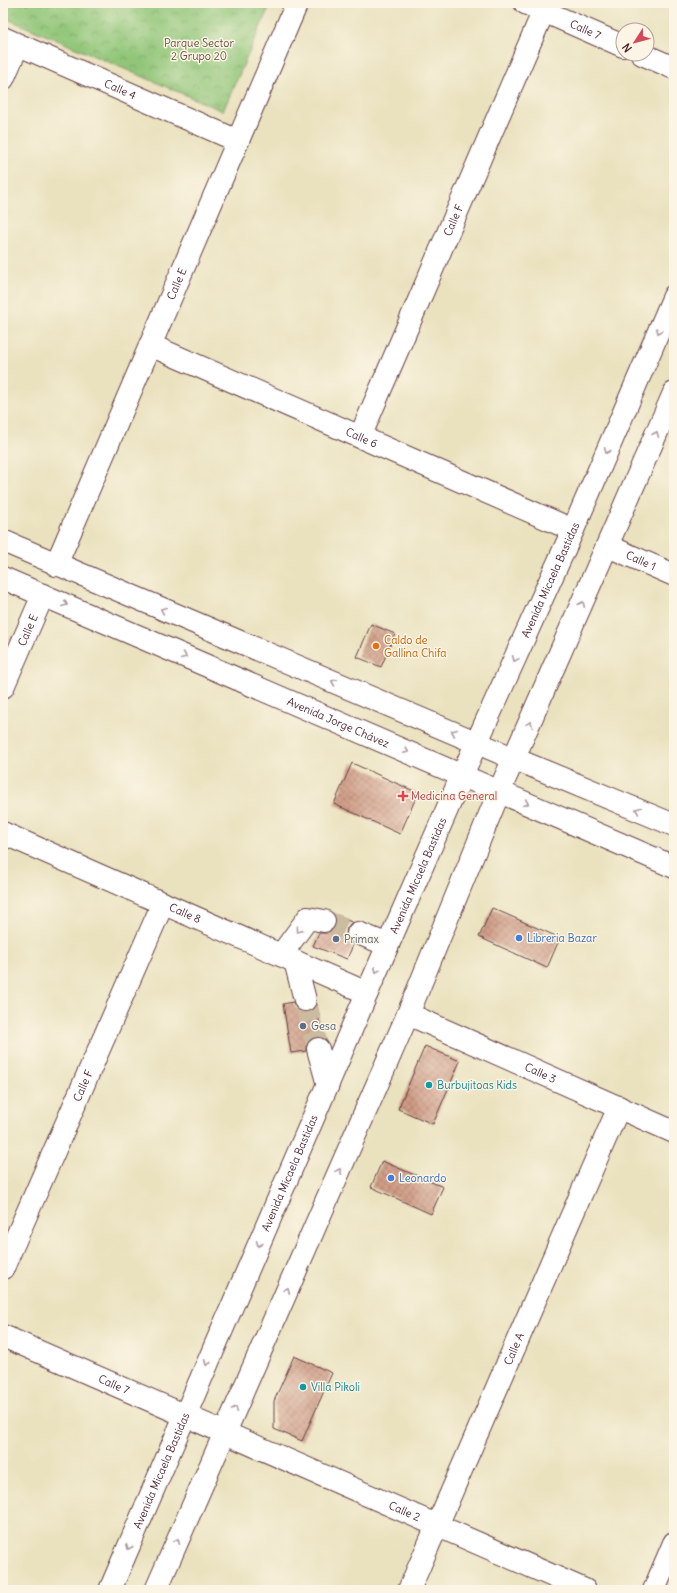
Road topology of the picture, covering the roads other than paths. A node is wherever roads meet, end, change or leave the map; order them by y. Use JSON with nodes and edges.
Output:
{"nodes":[{"id":1,"x":297,"y":3,"type":"edge"},
{"id":2,"x":539,"y":6,"type":"edge"},
{"id":3,"x":10,"y":41,"type":"edge"},
{"id":4,"x":615,"y":42,"type":"edge"},
{"id":5,"x":655,"y":60,"type":"edge"},
{"id":6,"x":674,"y":68,"type":"edge"},
{"id":7,"x":3,"y":79,"type":"edge"},
{"id":8,"x":238,"y":141,"type":"junction"},
{"id":9,"x":674,"y":296,"type":"edge"},
{"id":10,"x":150,"y":345,"type":"junction"},
{"id":11,"x":674,"y":393,"type":"edge"},
{"id":12,"x":360,"y":437,"type":"junction"},
{"id":13,"x":573,"y":530,"type":"junction"},
{"id":14,"x":3,"y":541,"type":"edge"},
{"id":15,"x":608,"y":546,"type":"junction"},
{"id":16,"x":56,"y":565,"type":"junction"},
{"id":17,"x":674,"y":575,"type":"edge"},
{"id":18,"x":3,"y":578,"type":"edge"},
{"id":19,"x":43,"y":595,"type":"junction"},
{"id":20,"x":3,"y":687,"type":"edge"},
{"id":21,"x":478,"y":742,"type":"junction"},
{"id":22,"x":515,"y":759,"type":"junction"},
{"id":23,"x":462,"y":775,"type":"junction"},
{"id":24,"x":500,"y":792,"type":"junction"},
{"id":25,"x":674,"y":825,"type":"edge"},
{"id":26,"x":3,"y":833,"type":"edge"},
{"id":27,"x":674,"y":867,"type":"edge"},
{"id":28,"x":163,"y":903,"type":"junction"},
{"id":29,"x":324,"y":920,"type":"tunnel mouth"},
{"id":30,"x":358,"y":933,"type":"tunnel mouth"},
{"id":31,"x":388,"y":945,"type":"junction"},
{"id":32,"x":288,"y":958,"type":"junction"},
{"id":33,"x":367,"y":993,"type":"junction"},
{"id":34,"x":305,"y":1000,"type":"tunnel mouth"},
{"id":35,"x":408,"y":1014,"type":"junction"},
{"id":36,"x":318,"y":1049,"type":"tunnel mouth"},
{"id":37,"x":328,"y":1085,"type":"junction"},
{"id":38,"x":619,"y":1107,"type":"junction"},
{"id":39,"x":674,"y":1132,"type":"edge"},
{"id":40,"x":3,"y":1268,"type":"edge"},
{"id":41,"x":3,"y":1336,"type":"edge"},
{"id":42,"x":185,"y":1414,"type":"junction"},
{"id":43,"x":225,"y":1432,"type":"junction"},
{"id":44,"x":437,"y":1525,"type":"junction"},
{"id":45,"x":674,"y":1543,"type":"edge"},
{"id":46,"x":110,"y":1590,"type":"edge"},
{"id":47,"x":156,"y":1590,"type":"edge"},
{"id":48,"x":409,"y":1590,"type":"edge"},
{"id":49,"x":585,"y":1590,"type":"edge"},
{"id":50,"x":654,"y":1590,"type":"edge"}],
"edges":[{"from":1,"to":8,"type":"street","name":"Calle E"},
{"from":2,"to":4,"type":"street","name":"Calle 7"},
{"from":2,"to":12,"type":"street","name":"Calle F"},
{"from":3,"to":7,"type":"street"},
{"from":3,"to":8,"type":"street","name":"Calle 4"},
{"from":5,"to":6,"type":"street"},
{"from":8,"to":10,"type":"street","name":"Calle E"},
{"from":9,"to":13,"type":"street","name":"Avenida Micaela Bastidas","one_way":true},
{"from":10,"to":12,"type":"street","name":"Calle 6"},
{"from":10,"to":16,"type":"street","name":"Calle E"},
{"from":15,"to":11,"type":"street","one_way":true},
{"from":12,"to":13,"type":"street","name":"Calle 6"},
{"from":13,"to":21,"type":"street","name":"Avenida Micaela Bastidas","one_way":true},
{"from":14,"to":16,"type":"street"},
{"from":15,"to":17,"type":"street","name":"Calle 1"},
{"from":22,"to":15,"type":"street","one_way":true},
{"from":21,"to":16,"type":"street","one_way":true},
{"from":18,"to":19,"type":"street","name":"Avenida Jorge Chávez"},
{"from":19,"to":20,"type":"street","name":"Calle E"},
{"from":19,"to":23,"type":"street","name":"Avenida Jorge Chávez","one_way":true},
{"from":21,"to":22,"type":"street"},
{"from":21,"to":23,"type":"street","name":"Avenida Micaela Bastidas"},
{"from":22,"to":24,"type":"street"},
{"from":25,"to":22,"type":"street","one_way":true},
{"from":23,"to":24,"type":"street","name":"Avenida Jorge Chávez"},
{"from":23,"to":31,"type":"street","name":"Avenida Micaela Bastidas"},
{"from":24,"to":27,"type":"street","name":"Avenida Jorge Chávez","one_way":true},
{"from":24,"to":35,"type":"street"},
{"from":26,"to":28,"type":"street","name":"Calle 8"},
{"from":28,"to":32,"type":"street","name":"Calle 8"},
{"from":28,"to":40,"type":"street","name":"Calle F"},
{"from":29,"to":32,"type":"street","one_way":true},
{"from":30,"to":31,"type":"street"},
{"from":31,"to":33,"type":"street","name":"Avenida Micaela Bastidas","one_way":true},
{"from":32,"to":33,"type":"street","name":"Calle 8"},
{"from":32,"to":34,"type":"street"},
{"from":33,"to":37,"type":"street","name":"Avenida Micaela Bastidas"},
{"from":35,"to":38,"type":"street","name":"Calle 3"},
{"from":43,"to":35,"type":"street","one_way":true},
{"from":36,"to":37,"type":"street"},
{"from":37,"to":42,"type":"street","name":"Avenida Micaela Bastidas","one_way":true},
{"from":38,"to":39,"type":"street","name":"Calle 3"},
{"from":38,"to":44,"type":"street","name":"Calle A"},
{"from":41,"to":42,"type":"street","name":"Calle 7"},
{"from":42,"to":43,"type":"street","name":"Calle 7"},
{"from":42,"to":46,"type":"street","name":"Avenida Micaela Bastidas","one_way":true},
{"from":43,"to":44,"type":"street","name":"Calle 2"},
{"from":47,"to":43,"type":"street","one_way":true},
{"from":44,"to":48,"type":"street","name":"Calle A"},
{"from":44,"to":49,"type":"street","name":"Calle 2"},
{"from":45,"to":50,"type":"street"}]}
